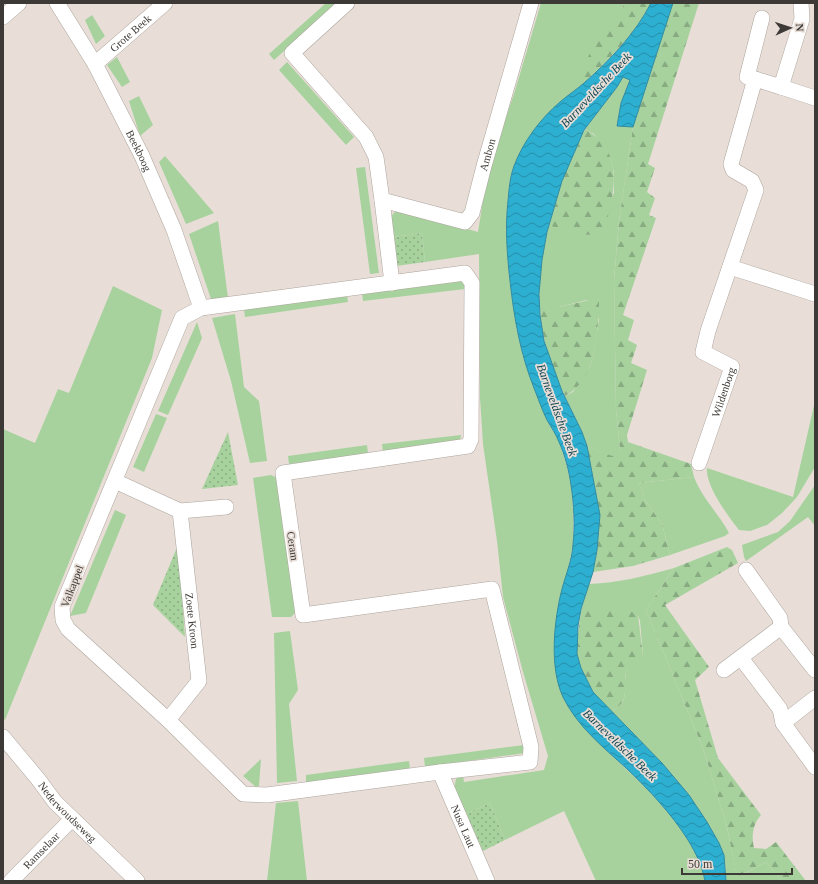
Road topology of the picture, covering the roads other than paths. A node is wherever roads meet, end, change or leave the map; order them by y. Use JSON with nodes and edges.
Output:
{"nodes":[{"id":1,"x":19,"y":3,"type":"edge"},
{"id":2,"x":57,"y":3,"type":"edge"},
{"id":3,"x":165,"y":3,"type":"edge"},
{"id":4,"x":347,"y":3,"type":"edge"},
{"id":5,"x":532,"y":3,"type":"edge"},
{"id":6,"x":801,"y":3,"type":"edge"},
{"id":7,"x":3,"y":17,"type":"edge"},
{"id":8,"x":762,"y":18,"type":"dead end"},
{"id":9,"x":96,"y":64,"type":"junction"},
{"id":10,"x":755,"y":79,"type":"junction"},
{"id":11,"x":781,"y":87,"type":"junction"},
{"id":12,"x":815,"y":98,"type":"edge"},
{"id":13,"x":382,"y":200,"type":"junction"},
{"id":14,"x":730,"y":267,"type":"junction"},
{"id":15,"x":392,"y":283,"type":"junction"},
{"id":16,"x":815,"y":294,"type":"edge"},
{"id":17,"x":201,"y":308,"type":"junction"},
{"id":18,"x":699,"y":463,"type":"dead end"},
{"id":19,"x":115,"y":481,"type":"junction"},
{"id":20,"x":226,"y":507,"type":"dead end"},
{"id":21,"x":180,"y":511,"type":"junction"},
{"id":22,"x":746,"y":570,"type":"dead end"},
{"id":23,"x":782,"y":627,"type":"junction"},
{"id":24,"x":741,"y":658,"type":"junction"},
{"id":25,"x":724,"y":670,"type":"dead end"},
{"id":26,"x":815,"y":670,"type":"edge"},
{"id":27,"x":815,"y":698,"type":"edge"},
{"id":28,"x":168,"y":720,"type":"junction"},
{"id":29,"x":783,"y":723,"type":"junction"},
{"id":30,"x":3,"y":737,"type":"edge"},
{"id":31,"x":815,"y":767,"type":"edge"},
{"id":32,"x":440,"y":772,"type":"junction"},
{"id":33,"x":268,"y":795,"type":"joint"},
{"id":34,"x":72,"y":819,"type":"junction"},
{"id":35,"x":11,"y":881,"type":"edge"},
{"id":36,"x":137,"y":881,"type":"edge"},
{"id":37,"x":487,"y":881,"type":"edge"}],
"edges":[{"from":1,"to":7,"type":"street"},
{"from":2,"to":9,"type":"street","name":"Beekboog"},
{"from":3,"to":9,"type":"street","name":"Grote Beek"},
{"from":4,"to":13,"type":"street"},
{"from":5,"to":13,"type":"street","name":"Ambon"},
{"from":6,"to":11,"type":"street"},
{"from":8,"to":10,"type":"street"},
{"from":9,"to":17,"type":"street","name":"Beekboog"},
{"from":10,"to":11,"type":"street"},
{"from":10,"to":14,"type":"street","name":"Wildenborg"},
{"from":11,"to":12,"type":"street"},
{"from":13,"to":15,"type":"street"},
{"from":14,"to":16,"type":"street"},
{"from":14,"to":18,"type":"street","name":"Wildenborg"},
{"from":15,"to":17,"type":"street","name":"Ceram"},
{"from":15,"to":32,"type":"street","name":"Ceram"},
{"from":17,"to":19,"type":"street","name":"Valkappel"},
{"from":19,"to":21,"type":"street"},
{"from":19,"to":28,"type":"street","name":"Valkappel"},
{"from":20,"to":21,"type":"street"},
{"from":21,"to":28,"type":"street","name":"Zoete Kroon"},
{"from":22,"to":23,"type":"street"},
{"from":23,"to":24,"type":"street"},
{"from":23,"to":26,"type":"street"},
{"from":24,"to":25,"type":"street"},
{"from":24,"to":29,"type":"street"},
{"from":27,"to":29,"type":"street"},
{"from":28,"to":33,"type":"street","name":"Valkappel"},
{"from":29,"to":31,"type":"street"},
{"from":30,"to":34,"type":"street","name":"Nederwoudseweg"},
{"from":32,"to":33,"type":"street","name":"Ceram"},
{"from":32,"to":37,"type":"street","name":"Nusa Laut"},
{"from":34,"to":35,"type":"street","name":"Ramselaar"},
{"from":34,"to":36,"type":"street","name":"Nederwoudseweg"}]}
